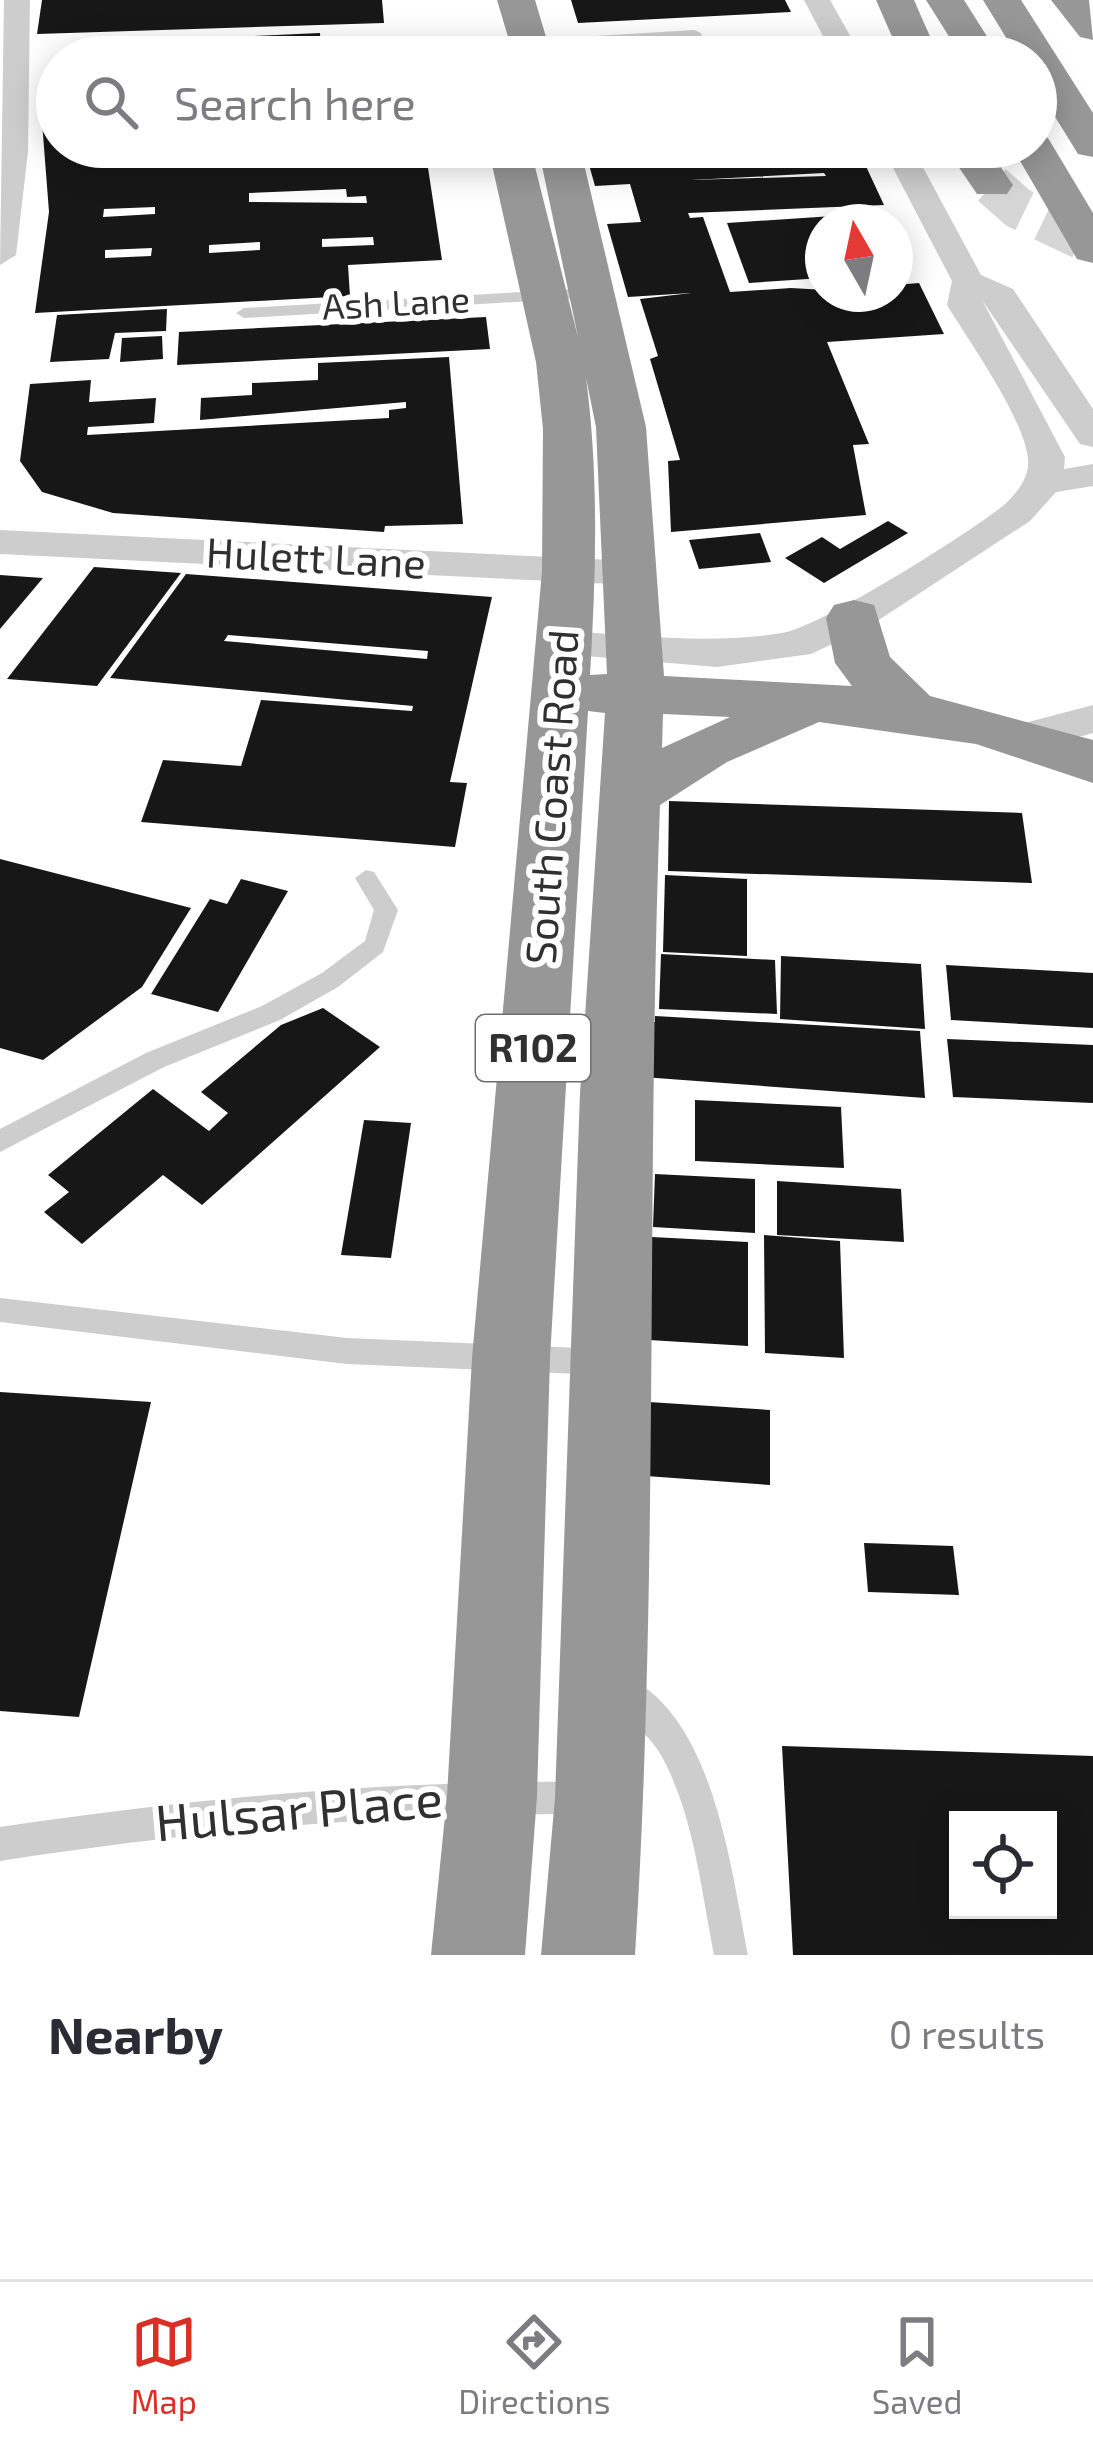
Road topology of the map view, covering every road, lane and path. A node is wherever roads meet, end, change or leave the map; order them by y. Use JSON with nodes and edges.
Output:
{"nodes":[{"id":1,"x":16,"y":0,"type":"edge"},
{"id":2,"x":516,"y":0,"type":"edge"},
{"id":3,"x":817,"y":0,"type":"edge"},
{"id":4,"x":896,"y":0,"type":"edge"},
{"id":5,"x":945,"y":0,"type":"edge"},
{"id":6,"x":1002,"y":0,"type":"edge"},
{"id":7,"x":1070,"y":0,"type":"edge"},
{"id":8,"x":1093,"y":29,"type":"edge"},
{"id":9,"x":695,"y":34,"type":"dead end"},
{"id":10,"x":527,"y":36,"type":"edge"},
{"id":11,"x":676,"y":36,"type":"edge"},
{"id":12,"x":837,"y":36,"type":"edge"},
{"id":13,"x":911,"y":36,"type":"edge"},
{"id":14,"x":968,"y":36,"type":"edge"},
{"id":15,"x":1025,"y":36,"type":"edge"},
{"id":16,"x":1057,"y":88,"type":"edge"},
{"id":17,"x":1093,"y":145,"type":"edge"},
{"id":18,"x":539,"y":168,"type":"edge"},
{"id":19,"x":907,"y":168,"type":"edge"},
{"id":20,"x":980,"y":168,"type":"edge"},
{"id":21,"x":1045,"y":168,"type":"edge"},
{"id":22,"x":992,"y":185,"type":"tunnel mouth"},
{"id":23,"x":1093,"y":250,"type":"edge"},
{"id":24,"x":0,"y":255,"type":"edge"},
{"id":25,"x":968,"y":281,"type":"junction"},
{"id":26,"x":571,"y":294,"type":"junction"},
{"id":27,"x":244,"y":313,"type":"dead end"},
{"id":28,"x":1093,"y":436,"type":"edge"},
{"id":29,"x":1093,"y":475,"type":"edge"},
{"id":30,"x":1044,"y":483,"type":"junction"},
{"id":31,"x":0,"y":542,"type":"edge"},
{"id":32,"x":601,"y":572,"type":"junction"},
{"id":33,"x":854,"y":618,"type":"junction"},
{"id":34,"x":561,"y":668,"type":"junction"},
{"id":35,"x":637,"y":671,"type":"junction"},
{"id":36,"x":817,"y":706,"type":"junction"},
{"id":37,"x":912,"y":712,"type":"junction"},
{"id":38,"x":1093,"y":719,"type":"edge"},
{"id":39,"x":1032,"y":735,"type":"junction"},
{"id":40,"x":1093,"y":762,"type":"edge"},
{"id":41,"x":627,"y":797,"type":"junction"},
{"id":42,"x":366,"y":878,"type":"dead end"},
{"id":43,"x":536,"y":992,"type":"junction"},
{"id":44,"x":618,"y":994,"type":"junction"},
{"id":45,"x":531,"y":1093,"type":"junction"},
{"id":46,"x":615,"y":1093,"type":"junction"},
{"id":47,"x":0,"y":1141,"type":"edge"},
{"id":48,"x":0,"y":1310,"type":"edge"},
{"id":49,"x":511,"y":1358,"type":"junction"},
{"id":50,"x":612,"y":1363,"type":"junction"},
{"id":51,"x":603,"y":1684,"type":"junction"},
{"id":52,"x":492,"y":1796,"type":"junction"},
{"id":53,"x":600,"y":1798,"type":"junction"},
{"id":54,"x":0,"y":1844,"type":"edge"},
{"id":55,"x":478,"y":1955,"type":"edge"},
{"id":56,"x":587,"y":1955,"type":"edge"},
{"id":57,"x":731,"y":1955,"type":"edge"}],
"edges":[{"from":1,"to":24,"type":"street"},
{"from":2,"to":10,"type":"highway"},
{"from":3,"to":12,"type":"street"},
{"from":4,"to":13,"type":"highway"},
{"from":5,"to":14,"type":"highway"},
{"from":6,"to":15,"type":"highway"},
{"from":7,"to":8,"type":"highway"},
{"from":9,"to":11,"type":"lane"},
{"from":16,"to":17,"type":"highway"},
{"from":18,"to":26,"type":"highway","name":"South Coast Road","number":"R102"},
{"from":19,"to":25,"type":"street"},
{"from":20,"to":22,"type":"highway"},
{"from":21,"to":23,"type":"highway"},
{"from":25,"to":28,"type":"street"},
{"from":25,"to":30,"type":"street"},
{"from":26,"to":27,"type":"lane","name":"Ash Lane"},
{"from":26,"to":32,"type":"highway","name":"South Coast Road","number":"R102"},
{"from":29,"to":30,"type":"street"},
{"from":30,"to":33,"type":"street"},
{"from":31,"to":32,"type":"street","name":"Hulett Lane"},
{"from":32,"to":34,"type":"highway","name":"South Coast Road","number":"R102"},
{"from":32,"to":35,"type":"highway","name":"South Coast Road","number":"R102"},
{"from":33,"to":35,"type":"street"},
{"from":33,"to":37,"type":"highway"},
{"from":34,"to":35,"type":"highway"},
{"from":34,"to":43,"type":"highway","name":"South Coast Road","number":"R102"},
{"from":35,"to":36,"type":"highway"},
{"from":35,"to":41,"type":"highway","name":"South Coast Road","number":"R102"},
{"from":36,"to":37,"type":"highway"},
{"from":36,"to":41,"type":"highway"},
{"from":37,"to":39,"type":"highway"},
{"from":38,"to":39,"type":"street"},
{"from":39,"to":40,"type":"highway"},
{"from":41,"to":44,"type":"highway","name":"South Coast Road","number":"R102"},
{"from":42,"to":47,"type":"lane"},
{"from":43,"to":44,"type":"highway"},
{"from":43,"to":45,"type":"highway","name":"South Coast Road","number":"R102"},
{"from":44,"to":46,"type":"highway","name":"South Coast Road","number":"R102"},
{"from":45,"to":46,"type":"highway"},
{"from":45,"to":49,"type":"highway","name":"South Coast Road","number":"R102"},
{"from":46,"to":50,"type":"highway","name":"South Coast Road","number":"R102"},
{"from":48,"to":49,"type":"lane"},
{"from":49,"to":50,"type":"lane"},
{"from":49,"to":52,"type":"highway","name":"South Coast Road","number":"R102"},
{"from":50,"to":51,"type":"highway","name":"South Coast Road","number":"R102"},
{"from":51,"to":53,"type":"highway","name":"South Coast Road","number":"R102"},
{"from":51,"to":57,"type":"lane"},
{"from":52,"to":53,"type":"lane","name":"Hulsar Place"},
{"from":52,"to":54,"type":"lane","name":"Hulsar Place"},
{"from":52,"to":55,"type":"highway","name":"South Coast Road","number":"R102"},
{"from":53,"to":56,"type":"highway","name":"South Coast Road","number":"R102"}]}
